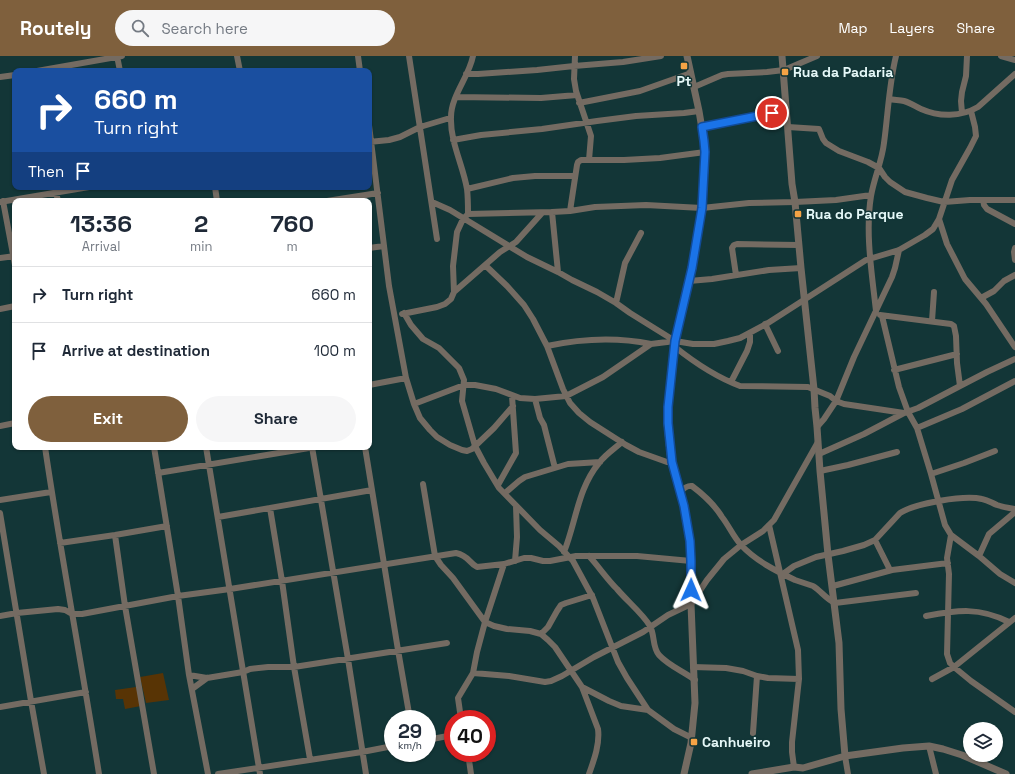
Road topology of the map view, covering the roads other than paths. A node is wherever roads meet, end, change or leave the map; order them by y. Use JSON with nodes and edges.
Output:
{"nodes":[{"id":1,"x":119,"y":56,"type":"edge"},
{"id":2,"x":238,"y":56,"type":"edge"},
{"id":3,"x":358,"y":56,"type":"edge"},
{"id":4,"x":409,"y":56,"type":"edge"},
{"id":5,"x":473,"y":56,"type":"edge"},
{"id":6,"x":575,"y":56,"type":"edge"},
{"id":7,"x":661,"y":56,"type":"edge"},
{"id":8,"x":687,"y":56,"type":"edge"},
{"id":9,"x":782,"y":56,"type":"edge"},
{"id":10,"x":817,"y":56,"type":"edge"},
{"id":11,"x":896,"y":56,"type":"edge"},
{"id":12,"x":967,"y":56,"type":"edge"},
{"id":13,"x":1001,"y":56,"type":"edge"},
{"id":14,"x":1015,"y":60,"type":"edge"},
{"id":15,"x":574,"y":66,"type":"junction"},
{"id":16,"x":53,"y":68,"type":"edge"},
{"id":17,"x":120,"y":68,"type":"edge"},
{"id":18,"x":240,"y":68,"type":"edge"},
{"id":19,"x":360,"y":68,"type":"edge"},
{"id":20,"x":784,"y":70,"type":"junction"},
{"id":21,"x":691,"y":73,"type":"junction"},
{"id":22,"x":466,"y":74,"type":"junction"},
{"id":23,"x":1015,"y":74,"type":"edge"},
{"id":24,"x":12,"y":76,"type":"edge"},
{"id":25,"x":0,"y":78,"type":"edge"},
{"id":26,"x":694,"y":87,"type":"junction"},
{"id":27,"x":577,"y":95,"type":"junction"},
{"id":28,"x":456,"y":97,"type":"junction"},
{"id":29,"x":889,"y":99,"type":"junction"},
{"id":30,"x":580,"y":103,"type":"junction"},
{"id":31,"x":786,"y":110,"type":"junction"},
{"id":32,"x":699,"y":111,"type":"junction"},
{"id":33,"x":972,"y":111,"type":"junction"},
{"id":34,"x":962,"y":113,"type":"junction"},
{"id":35,"x":450,"y":118,"type":"junction"},
{"id":36,"x":586,"y":122,"type":"junction"},
{"id":37,"x":702,"y":127,"type":"junction"},
{"id":38,"x":788,"y":127,"type":"junction"},
{"id":39,"x":420,"y":128,"type":"junction"},
{"id":40,"x":453,"y":140,"type":"junction"},
{"id":41,"x":372,"y":142,"type":"edge"},
{"id":42,"x":705,"y":152,"type":"junction"},
{"id":43,"x":372,"y":155,"type":"edge"},
{"id":44,"x":589,"y":160,"type":"junction"},
{"id":45,"x":879,"y":168,"type":"junction"},
{"id":46,"x":575,"y":176,"type":"junction"},
{"id":47,"x":467,"y":189,"type":"junction"},
{"id":48,"x":62,"y":190,"type":"edge"},
{"id":49,"x":56,"y":192,"type":"junction"},
{"id":50,"x":378,"y":193,"type":"junction"},
{"id":51,"x":871,"y":195,"type":"junction"},
{"id":52,"x":20,"y":198,"type":"edge"},
{"id":53,"x":57,"y":198,"type":"edge"},
{"id":54,"x":346,"y":198,"type":"edge"},
{"id":55,"x":12,"y":199,"type":"edge"},
{"id":56,"x":984,"y":200,"type":"junction"},
{"id":57,"x":1015,"y":200,"type":"edge"},
{"id":58,"x":2,"y":201,"type":"edge"},
{"id":59,"x":432,"y":202,"type":"junction"},
{"id":60,"x":795,"y":202,"type":"junction"},
{"id":61,"x":944,"y":202,"type":"junction"},
{"id":62,"x":702,"y":208,"type":"junction"},
{"id":63,"x":570,"y":211,"type":"junction"},
{"id":64,"x":552,"y":212,"type":"junction"},
{"id":65,"x":542,"y":213,"type":"junction"},
{"id":66,"x":468,"y":214,"type":"junction"},
{"id":67,"x":463,"y":219,"type":"junction"},
{"id":68,"x":939,"y":219,"type":"junction"},
{"id":69,"x":1015,"y":224,"type":"edge"},
{"id":70,"x":640,"y":234,"type":"dead end"},
{"id":71,"x":437,"y":239,"type":"dead end"},
{"id":72,"x":799,"y":245,"type":"junction"},
{"id":73,"x":384,"y":246,"type":"junction"},
{"id":74,"x":508,"y":246,"type":"junction"},
{"id":75,"x":12,"y":247,"type":"edge"},
{"id":76,"x":372,"y":248,"type":"edge"},
{"id":77,"x":1015,"y":248,"type":"edge"},
{"id":78,"x":899,"y":250,"type":"junction"},
{"id":79,"x":12,"y":256,"type":"edge"},
{"id":80,"x":0,"y":258,"type":"edge"},
{"id":81,"x":871,"y":258,"type":"junction"},
{"id":82,"x":1015,"y":260,"type":"edge"},
{"id":83,"x":485,"y":265,"type":"junction"},
{"id":84,"x":801,"y":268,"type":"junction"},
{"id":85,"x":558,"y":272,"type":"junction"},
{"id":86,"x":736,"y":275,"type":"junction"},
{"id":87,"x":1015,"y":275,"type":"edge"},
{"id":88,"x":689,"y":280,"type":"junction"},
{"id":89,"x":454,"y":292,"type":"junction"},
{"id":90,"x":934,"y":292,"type":"dead end"},
{"id":91,"x":981,"y":298,"type":"junction"},
{"id":92,"x":804,"y":299,"type":"junction"},
{"id":93,"x":616,"y":303,"type":"junction"},
{"id":94,"x":12,"y":307,"type":"edge"},
{"id":95,"x":0,"y":309,"type":"edge"},
{"id":96,"x":875,"y":312,"type":"junction"},
{"id":97,"x":404,"y":313,"type":"junction"},
{"id":98,"x":394,"y":316,"type":"junction"},
{"id":99,"x":882,"y":316,"type":"junction"},
{"id":100,"x":932,"y":322,"type":"junction"},
{"id":101,"x":765,"y":324,"type":"junction"},
{"id":102,"x":750,"y":333,"type":"junction"},
{"id":103,"x":651,"y":344,"type":"junction"},
{"id":104,"x":675,"y":344,"type":"junction"},
{"id":105,"x":547,"y":346,"type":"junction"},
{"id":106,"x":1015,"y":346,"type":"edge"},
{"id":107,"x":778,"y":351,"type":"dead end"},
{"id":108,"x":956,"y":354,"type":"junction"},
{"id":109,"x":1015,"y":359,"type":"edge"},
{"id":110,"x":894,"y":370,"type":"junction"},
{"id":111,"x":406,"y":378,"type":"junction"},
{"id":112,"x":1015,"y":381,"type":"edge"},
{"id":113,"x":731,"y":382,"type":"junction"},
{"id":114,"x":372,"y":384,"type":"edge"},
{"id":115,"x":464,"y":385,"type":"junction"},
{"id":116,"x":960,"y":386,"type":"junction"},
{"id":117,"x":814,"y":389,"type":"junction"},
{"id":118,"x":512,"y":396,"type":"junction"},
{"id":119,"x":566,"y":396,"type":"junction"},
{"id":120,"x":535,"y":399,"type":"junction"},
{"id":121,"x":836,"y":401,"type":"junction"},
{"id":122,"x":414,"y":404,"type":"junction"},
{"id":123,"x":512,"y":406,"type":"junction"},
{"id":124,"x":906,"y":412,"type":"junction"},
{"id":125,"x":12,"y":424,"type":"edge"},
{"id":126,"x":0,"y":426,"type":"edge"},
{"id":127,"x":818,"y":427,"type":"junction"},
{"id":128,"x":916,"y":428,"type":"junction"},
{"id":129,"x":622,"y":442,"type":"junction"},
{"id":130,"x":818,"y":442,"type":"junction"},
{"id":131,"x":475,"y":446,"type":"junction"},
{"id":132,"x":45,"y":450,"type":"edge"},
{"id":133,"x":154,"y":450,"type":"edge"},
{"id":134,"x":206,"y":450,"type":"edge"},
{"id":135,"x":296,"y":450,"type":"edge"},
{"id":136,"x":313,"y":450,"type":"edge"},
{"id":137,"x":365,"y":450,"type":"edge"},
{"id":138,"x":995,"y":451,"type":"dead end"},
{"id":139,"x":897,"y":452,"type":"dead end"},
{"id":140,"x":819,"y":454,"type":"junction"},
{"id":141,"x":600,"y":462,"type":"junction"},
{"id":142,"x":672,"y":462,"type":"junction"},
{"id":143,"x":209,"y":465,"type":"junction"},
{"id":144,"x":555,"y":468,"type":"junction"},
{"id":145,"x":820,"y":471,"type":"junction"},
{"id":146,"x":158,"y":473,"type":"junction"},
{"id":147,"x":931,"y":474,"type":"junction"},
{"id":148,"x":423,"y":484,"type":"dead end"},
{"id":149,"x":498,"y":485,"type":"junction"},
{"id":150,"x":372,"y":490,"type":"junction"},
{"id":151,"x":51,"y":492,"type":"junction"},
{"id":152,"x":680,"y":492,"type":"junction"},
{"id":153,"x":505,"y":493,"type":"junction"},
{"id":154,"x":320,"y":499,"type":"junction"},
{"id":155,"x":0,"y":500,"type":"edge"},
{"id":156,"x":939,"y":501,"type":"junction"},
{"id":157,"x":516,"y":506,"type":"junction"},
{"id":158,"x":270,"y":508,"type":"junction"},
{"id":159,"x":1015,"y":510,"type":"edge"},
{"id":160,"x":0,"y":513,"type":"edge"},
{"id":161,"x":218,"y":517,"type":"junction"},
{"id":162,"x":769,"y":525,"type":"junction"},
{"id":163,"x":167,"y":526,"type":"junction"},
{"id":164,"x":115,"y":535,"type":"junction"},
{"id":165,"x":951,"y":535,"type":"junction"},
{"id":166,"x":875,"y":540,"type":"junction"},
{"id":167,"x":60,"y":543,"type":"junction"},
{"id":168,"x":741,"y":545,"type":"junction"},
{"id":169,"x":567,"y":554,"type":"junction"},
{"id":170,"x":828,"y":555,"type":"junction"},
{"id":171,"x":435,"y":556,"type":"junction"},
{"id":172,"x":589,"y":556,"type":"junction"},
{"id":173,"x":979,"y":556,"type":"junction"},
{"id":174,"x":516,"y":561,"type":"junction"},
{"id":175,"x":691,"y":561,"type":"junction"},
{"id":176,"x":948,"y":563,"type":"junction"},
{"id":177,"x":384,"y":564,"type":"junction"},
{"id":178,"x":504,"y":564,"type":"junction"},
{"id":179,"x":890,"y":570,"type":"junction"},
{"id":180,"x":332,"y":573,"type":"junction"},
{"id":181,"x":782,"y":573,"type":"junction"},
{"id":182,"x":282,"y":581,"type":"junction"},
{"id":183,"x":1015,"y":583,"type":"edge"},
{"id":184,"x":833,"y":586,"type":"junction"},
{"id":185,"x":230,"y":589,"type":"junction"},
{"id":186,"x":916,"y":593,"type":"dead end"},
{"id":187,"x":592,"y":595,"type":"junction"},
{"id":188,"x":178,"y":596,"type":"junction"},
{"id":189,"x":835,"y":603,"type":"junction"},
{"id":190,"x":691,"y":604,"type":"junction"},
{"id":191,"x":125,"y":606,"type":"junction"},
{"id":192,"x":948,"y":612,"type":"junction"},
{"id":193,"x":17,"y":613,"type":"junction"},
{"id":194,"x":72,"y":614,"type":"junction"},
{"id":195,"x":0,"y":616,"type":"edge"},
{"id":196,"x":926,"y":616,"type":"dead end"},
{"id":197,"x":1015,"y":618,"type":"edge"},
{"id":198,"x":485,"y":622,"type":"junction"},
{"id":199,"x":1009,"y":622,"type":"junction"},
{"id":200,"x":650,"y":627,"type":"junction"},
{"id":201,"x":541,"y":634,"type":"junction"},
{"id":202,"x":447,"y":643,"type":"dead end"},
{"id":203,"x":612,"y":648,"type":"junction"},
{"id":204,"x":398,"y":650,"type":"junction"},
{"id":205,"x":348,"y":659,"type":"junction"},
{"id":206,"x":294,"y":666,"type":"junction"},
{"id":207,"x":693,"y":666,"type":"junction"},
{"id":208,"x":954,"y":668,"type":"junction"},
{"id":209,"x":571,"y":671,"type":"junction"},
{"id":210,"x":243,"y":672,"type":"junction"},
{"id":211,"x":473,"y":673,"type":"junction"},
{"id":212,"x":189,"y":675,"type":"junction"},
{"id":213,"x":757,"y":676,"type":"junction"},
{"id":214,"x":207,"y":678,"type":"junction"},
{"id":215,"x":799,"y":679,"type":"junction"},
{"id":216,"x":695,"y":680,"type":"junction"},
{"id":217,"x":932,"y":680,"type":"dead end"},
{"id":218,"x":582,"y":687,"type":"junction"},
{"id":219,"x":192,"y":689,"type":"junction"},
{"id":220,"x":86,"y":692,"type":"junction"},
{"id":221,"x":31,"y":701,"type":"junction"},
{"id":222,"x":0,"y":707,"type":"edge"},
{"id":223,"x":408,"y":710,"type":"edge"},
{"id":224,"x":460,"y":710,"type":"edge"},
{"id":225,"x":648,"y":710,"type":"junction"},
{"id":226,"x":1015,"y":712,"type":"edge"},
{"id":227,"x":753,"y":733,"type":"dead end"},
{"id":228,"x":692,"y":738,"type":"junction"},
{"id":229,"x":929,"y":746,"type":"junction"},
{"id":230,"x":384,"y":748,"type":"edge"},
{"id":231,"x":362,"y":752,"type":"junction"},
{"id":232,"x":845,"y":756,"type":"junction"},
{"id":233,"x":310,"y":759,"type":"junction"},
{"id":234,"x":469,"y":762,"type":"edge"},
{"id":235,"x":794,"y":767,"type":"junction"},
{"id":236,"x":260,"y":771,"type":"edge"},
{"id":237,"x":804,"y":771,"type":"edge"},
{"id":238,"x":44,"y":774,"type":"edge"},
{"id":239,"x":99,"y":774,"type":"edge"},
{"id":240,"x":154,"y":774,"type":"edge"},
{"id":241,"x":208,"y":774,"type":"edge"},
{"id":242,"x":218,"y":774,"type":"edge"},
{"id":243,"x":366,"y":774,"type":"edge"},
{"id":244,"x":471,"y":774,"type":"edge"},
{"id":245,"x":589,"y":774,"type":"edge"},
{"id":246,"x":684,"y":774,"type":"edge"},
{"id":247,"x":752,"y":774,"type":"edge"},
{"id":248,"x":848,"y":774,"type":"edge"},
{"id":249,"x":936,"y":774,"type":"edge"},
{"id":250,"x":1006,"y":774,"type":"edge"}],
"edges":[{"from":1,"to":16,"type":"street"},
{"from":1,"to":17,"type":"street"},
{"from":2,"to":18,"type":"street"},
{"from":3,"to":19,"type":"street"},
{"from":4,"to":39,"type":"street"},
{"from":5,"to":22,"type":"street"},
{"from":6,"to":15,"type":"street"},
{"from":7,"to":15,"type":"street"},
{"from":8,"to":21,"type":"street"},
{"from":9,"to":20,"type":"street"},
{"from":10,"to":20,"type":"street"},
{"from":11,"to":29,"type":"street"},
{"from":12,"to":34,"type":"street"},
{"from":13,"to":14,"type":"street"},
{"from":15,"to":22,"type":"street"},
{"from":15,"to":27,"type":"street"},
{"from":20,"to":26,"type":"street"},
{"from":20,"to":31,"type":"street"},
{"from":21,"to":26,"type":"street"},
{"from":21,"to":30,"type":"street"},
{"from":22,"to":28,"type":"street"},
{"from":23,"to":33,"type":"street"},
{"from":24,"to":25,"type":"street"},
{"from":26,"to":32,"type":"street"},
{"from":27,"to":28,"type":"street"},
{"from":27,"to":30,"type":"street"},
{"from":28,"to":35,"type":"street"},
{"from":29,"to":34,"type":"street"},
{"from":29,"to":45,"type":"street"},
{"from":30,"to":36,"type":"street"},
{"from":31,"to":37,"type":"street"},
{"from":31,"to":38,"type":"street"},
{"from":32,"to":36,"type":"street"},
{"from":32,"to":37,"type":"street"},
{"from":33,"to":34,"type":"street"},
{"from":33,"to":61,"type":"street"},
{"from":35,"to":39,"type":"street"},
{"from":35,"to":40,"type":"street"},
{"from":36,"to":40,"type":"street"},
{"from":36,"to":44,"type":"street"},
{"from":37,"to":42,"type":"street"},
{"from":38,"to":45,"type":"street"},
{"from":38,"to":60,"type":"street"},
{"from":39,"to":41,"type":"street"},
{"from":39,"to":59,"type":"street"},
{"from":40,"to":47,"type":"street"},
{"from":42,"to":44,"type":"street"},
{"from":42,"to":62,"type":"street"},
{"from":43,"to":50,"type":"street"},
{"from":44,"to":46,"type":"street"},
{"from":45,"to":51,"type":"street"},
{"from":45,"to":61,"type":"street"},
{"from":46,"to":47,"type":"street"},
{"from":46,"to":63,"type":"street"},
{"from":47,"to":66,"type":"street"},
{"from":48,"to":49,"type":"street"},
{"from":49,"to":52,"type":"street"},
{"from":49,"to":53,"type":"street"},
{"from":50,"to":54,"type":"street"},
{"from":50,"to":73,"type":"street"},
{"from":51,"to":60,"type":"street"},
{"from":51,"to":81,"type":"street"},
{"from":55,"to":58,"type":"street"},
{"from":56,"to":57,"type":"street"},
{"from":56,"to":61,"type":"street"},
{"from":56,"to":69,"type":"street"},
{"from":58,"to":75,"type":"street"},
{"from":59,"to":67,"type":"street"},
{"from":59,"to":71,"type":"street"},
{"from":60,"to":62,"type":"street"},
{"from":60,"to":72,"type":"street"},
{"from":61,"to":68,"type":"street"},
{"from":62,"to":63,"type":"street"},
{"from":62,"to":88,"type":"street"},
{"from":63,"to":64,"type":"street"},
{"from":64,"to":65,"type":"street"},
{"from":64,"to":85,"type":"street"},
{"from":65,"to":66,"type":"street"},
{"from":65,"to":74,"type":"street"},
{"from":66,"to":67,"type":"street"},
{"from":67,"to":74,"type":"street"},
{"from":67,"to":89,"type":"street"},
{"from":68,"to":78,"type":"street"},
{"from":68,"to":91,"type":"street"},
{"from":70,"to":93,"type":"street"},
{"from":72,"to":84,"type":"street"},
{"from":72,"to":86,"type":"street"},
{"from":73,"to":76,"type":"street"},
{"from":73,"to":98,"type":"street"},
{"from":74,"to":83,"type":"street"},
{"from":74,"to":85,"type":"street"},
{"from":77,"to":82,"type":"street"},
{"from":78,"to":81,"type":"street"},
{"from":78,"to":96,"type":"street"},
{"from":79,"to":80,"type":"street"},
{"from":81,"to":92,"type":"street"},
{"from":81,"to":96,"type":"street"},
{"from":83,"to":89,"type":"street"},
{"from":83,"to":105,"type":"street"},
{"from":84,"to":86,"type":"street"},
{"from":84,"to":92,"type":"street"},
{"from":85,"to":93,"type":"street"},
{"from":86,"to":88,"type":"street"},
{"from":87,"to":91,"type":"street"},
{"from":88,"to":104,"type":"street"},
{"from":89,"to":97,"type":"street"},
{"from":90,"to":100,"type":"street"},
{"from":91,"to":106,"type":"street"},
{"from":92,"to":101,"type":"street"},
{"from":92,"to":117,"type":"street"},
{"from":93,"to":104,"type":"street"},
{"from":94,"to":95,"type":"street"},
{"from":96,"to":99,"type":"street"},
{"from":96,"to":121,"type":"street"},
{"from":97,"to":98,"type":"street"},
{"from":97,"to":115,"type":"street"},
{"from":98,"to":111,"type":"street"},
{"from":99,"to":100,"type":"street"},
{"from":99,"to":110,"type":"street"},
{"from":100,"to":108,"type":"street"},
{"from":101,"to":102,"type":"street"},
{"from":101,"to":107,"type":"street"},
{"from":102,"to":104,"type":"street"},
{"from":102,"to":113,"type":"street"},
{"from":103,"to":104,"type":"street"},
{"from":103,"to":105,"type":"street"},
{"from":103,"to":119,"type":"street"},
{"from":104,"to":113,"type":"street"},
{"from":104,"to":142,"type":"street"},
{"from":105,"to":119,"type":"street"},
{"from":108,"to":110,"type":"street"},
{"from":108,"to":116,"type":"street"},
{"from":109,"to":116,"type":"street"},
{"from":110,"to":124,"type":"street"},
{"from":111,"to":114,"type":"street"},
{"from":111,"to":122,"type":"street"},
{"from":112,"to":128,"type":"street"},
{"from":113,"to":117,"type":"street"},
{"from":115,"to":118,"type":"street"},
{"from":115,"to":122,"type":"street"},
{"from":115,"to":131,"type":"street"},
{"from":116,"to":124,"type":"street"},
{"from":117,"to":121,"type":"street"},
{"from":117,"to":127,"type":"street"},
{"from":118,"to":120,"type":"street"},
{"from":118,"to":123,"type":"street"},
{"from":119,"to":120,"type":"street"},
{"from":119,"to":129,"type":"street"},
{"from":120,"to":144,"type":"street"},
{"from":121,"to":124,"type":"street"},
{"from":121,"to":127,"type":"street"},
{"from":122,"to":131,"type":"street"},
{"from":123,"to":131,"type":"street"},
{"from":123,"to":149,"type":"street"},
{"from":124,"to":128,"type":"street"},
{"from":124,"to":140,"type":"street"},
{"from":125,"to":126,"type":"street"},
{"from":127,"to":130,"type":"street"},
{"from":128,"to":147,"type":"street"},
{"from":129,"to":141,"type":"street"},
{"from":129,"to":142,"type":"street"},
{"from":130,"to":140,"type":"street"},
{"from":130,"to":162,"type":"street"},
{"from":131,"to":149,"type":"street"},
{"from":132,"to":151,"type":"street"},
{"from":133,"to":146,"type":"street"},
{"from":134,"to":143,"type":"street"},
{"from":135,"to":143,"type":"street"},
{"from":136,"to":154,"type":"street"},
{"from":137,"to":150,"type":"street"},
{"from":138,"to":147,"type":"street"},
{"from":139,"to":145,"type":"street"},
{"from":140,"to":145,"type":"street"},
{"from":141,"to":144,"type":"street"},
{"from":141,"to":169,"type":"street"},
{"from":142,"to":152,"type":"street"},
{"from":143,"to":146,"type":"street"},
{"from":143,"to":161,"type":"street"},
{"from":144,"to":153,"type":"street"},
{"from":145,"to":170,"type":"street"},
{"from":146,"to":163,"type":"street"},
{"from":147,"to":156,"type":"street"},
{"from":148,"to":171,"type":"street"},
{"from":149,"to":153,"type":"street"},
{"from":150,"to":154,"type":"street"},
{"from":150,"to":177,"type":"street"},
{"from":151,"to":155,"type":"street"},
{"from":151,"to":167,"type":"street"},
{"from":152,"to":168,"type":"street"},
{"from":152,"to":175,"type":"street"},
{"from":153,"to":157,"type":"street"},
{"from":154,"to":158,"type":"street"},
{"from":154,"to":180,"type":"street"},
{"from":156,"to":159,"type":"street"},
{"from":156,"to":165,"type":"street"},
{"from":156,"to":166,"type":"street"},
{"from":157,"to":169,"type":"street"},
{"from":157,"to":174,"type":"street"},
{"from":158,"to":161,"type":"street"},
{"from":158,"to":182,"type":"street"},
{"from":159,"to":173,"type":"street"},
{"from":160,"to":193,"type":"street"},
{"from":161,"to":185,"type":"street"},
{"from":162,"to":168,"type":"street"},
{"from":162,"to":181,"type":"street"},
{"from":163,"to":164,"type":"street"},
{"from":163,"to":188,"type":"street"},
{"from":164,"to":167,"type":"street"},
{"from":164,"to":191,"type":"street"},
{"from":165,"to":173,"type":"street"},
{"from":165,"to":176,"type":"street"},
{"from":166,"to":170,"type":"street"},
{"from":166,"to":179,"type":"street"},
{"from":167,"to":194,"type":"street"},
{"from":168,"to":181,"type":"street"},
{"from":168,"to":190,"type":"street"},
{"from":169,"to":172,"type":"street"},
{"from":169,"to":174,"type":"street"},
{"from":169,"to":187,"type":"street"},
{"from":170,"to":181,"type":"street"},
{"from":170,"to":184,"type":"street"},
{"from":171,"to":177,"type":"street"},
{"from":171,"to":178,"type":"street"},
{"from":171,"to":198,"type":"street"},
{"from":172,"to":175,"type":"street"},
{"from":172,"to":200,"type":"street"},
{"from":173,"to":183,"type":"street"},
{"from":174,"to":178,"type":"street"},
{"from":175,"to":190,"type":"street"},
{"from":176,"to":179,"type":"street"},
{"from":176,"to":192,"type":"street"},
{"from":177,"to":180,"type":"street"},
{"from":177,"to":204,"type":"street"},
{"from":178,"to":198,"type":"street"},
{"from":179,"to":184,"type":"street"},
{"from":180,"to":182,"type":"street"},
{"from":180,"to":205,"type":"street"},
{"from":181,"to":189,"type":"street"},
{"from":181,"to":215,"type":"street"},
{"from":182,"to":185,"type":"street"},
{"from":182,"to":206,"type":"street"},
{"from":184,"to":189,"type":"street"},
{"from":185,"to":188,"type":"street"},
{"from":185,"to":210,"type":"street"},
{"from":186,"to":189,"type":"street"},
{"from":187,"to":201,"type":"street"},
{"from":187,"to":203,"type":"street"},
{"from":188,"to":191,"type":"street"},
{"from":188,"to":212,"type":"street"},
{"from":189,"to":232,"type":"street"},
{"from":190,"to":200,"type":"street"},
{"from":190,"to":207,"type":"street"},
{"from":191,"to":194,"type":"street"},
{"from":191,"to":240,"type":"street"},
{"from":192,"to":196,"type":"street"},
{"from":192,"to":199,"type":"street"},
{"from":192,"to":208,"type":"street"},
{"from":193,"to":194,"type":"street"},
{"from":193,"to":195,"type":"street"},
{"from":193,"to":221,"type":"street"},
{"from":194,"to":220,"type":"street"},
{"from":197,"to":199,"type":"street"},
{"from":198,"to":201,"type":"street"},
{"from":198,"to":211,"type":"street"},
{"from":199,"to":208,"type":"street"},
{"from":200,"to":203,"type":"street"},
{"from":200,"to":216,"type":"street"},
{"from":201,"to":209,"type":"street"},
{"from":202,"to":204,"type":"street"},
{"from":203,"to":209,"type":"street"},
{"from":203,"to":225,"type":"street"},
{"from":204,"to":205,"type":"street"},
{"from":204,"to":223,"type":"street"},
{"from":205,"to":206,"type":"street"},
{"from":205,"to":231,"type":"street"},
{"from":206,"to":210,"type":"street"},
{"from":206,"to":233,"type":"street"},
{"from":207,"to":213,"type":"street"},
{"from":207,"to":216,"type":"street"},
{"from":208,"to":217,"type":"street"},
{"from":208,"to":226,"type":"street"},
{"from":209,"to":211,"type":"street"},
{"from":209,"to":218,"type":"street"},
{"from":210,"to":214,"type":"street"},
{"from":210,"to":236,"type":"street"},
{"from":211,"to":224,"type":"street"},
{"from":212,"to":214,"type":"street"},
{"from":212,"to":219,"type":"street"},
{"from":213,"to":215,"type":"street"},
{"from":213,"to":227,"type":"street"},
{"from":214,"to":219,"type":"street"},
{"from":215,"to":235,"type":"street"},
{"from":216,"to":228,"type":"street"},
{"from":218,"to":225,"type":"street"},
{"from":218,"to":245,"type":"street"},
{"from":219,"to":241,"type":"street"},
{"from":220,"to":221,"type":"street"},
{"from":220,"to":239,"type":"street"},
{"from":221,"to":222,"type":"street"},
{"from":221,"to":238,"type":"street"},
{"from":225,"to":228,"type":"street"},
{"from":228,"to":246,"type":"street"},
{"from":229,"to":232,"type":"street"},
{"from":229,"to":249,"type":"street"},
{"from":229,"to":250,"type":"street"},
{"from":230,"to":231,"type":"street"},
{"from":231,"to":233,"type":"street"},
{"from":231,"to":243,"type":"street"},
{"from":232,"to":237,"type":"street"},
{"from":232,"to":248,"type":"street"},
{"from":233,"to":236,"type":"street"},
{"from":234,"to":244,"type":"street"},
{"from":235,"to":237,"type":"street"},
{"from":235,"to":247,"type":"street"},
{"from":236,"to":242,"type":"street"}]}
